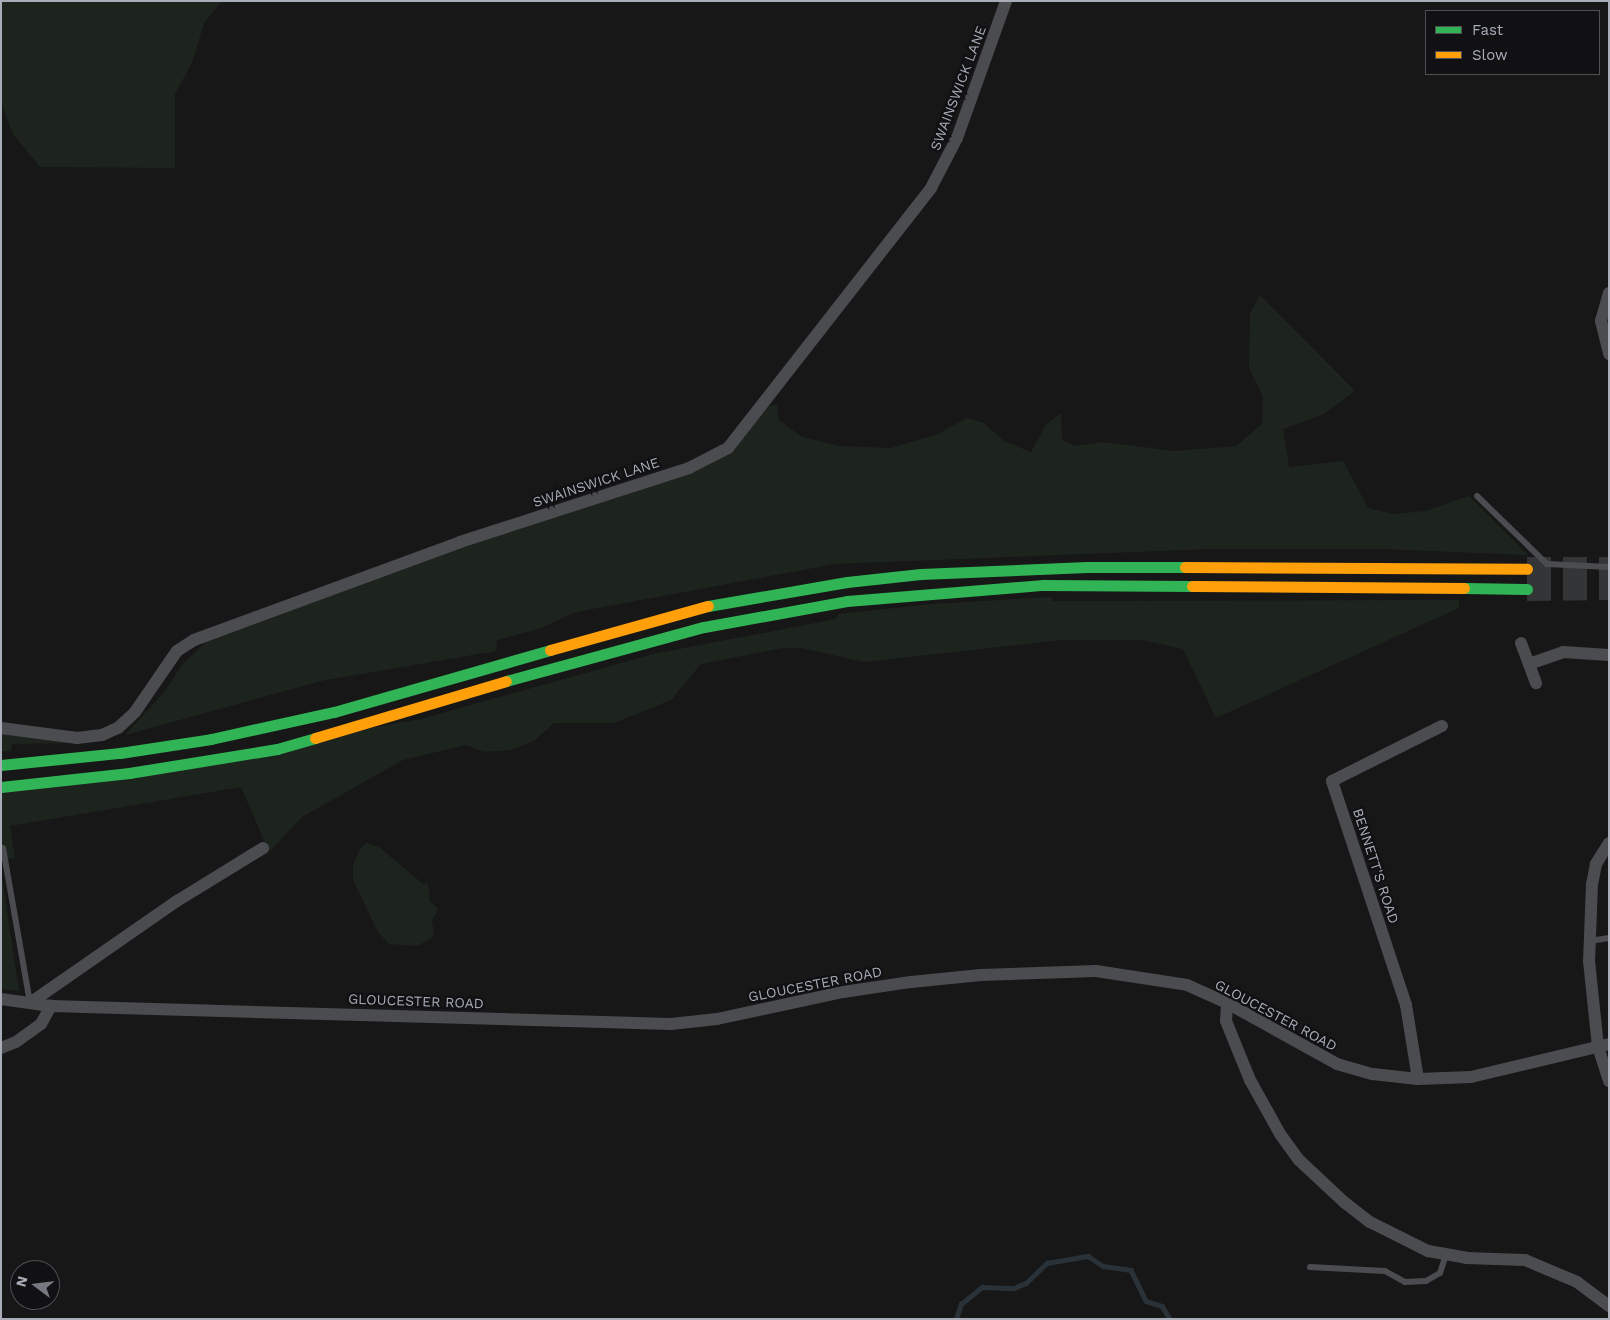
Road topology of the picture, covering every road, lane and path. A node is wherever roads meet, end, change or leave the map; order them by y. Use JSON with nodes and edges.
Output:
{"nodes":[{"id":1,"x":1006,"y":1,"type":"edge"},
{"id":2,"x":1609,"y":293,"type":"edge"},
{"id":3,"x":1609,"y":354,"type":"edge"},
{"id":4,"x":1477,"y":496,"type":"dead end"},
{"id":5,"x":1609,"y":567,"type":"edge"},
{"id":6,"x":1527,"y":569,"type":"tunnel mouth"},
{"id":7,"x":1527,"y":589,"type":"tunnel mouth"},
{"id":8,"x":1521,"y":643,"type":"dead end"},
{"id":9,"x":1609,"y":655,"type":"edge"},
{"id":10,"x":1529,"y":664,"type":"junction"},
{"id":11,"x":1536,"y":683,"type":"dead end"},
{"id":12,"x":1442,"y":726,"type":"dead end"},
{"id":13,"x":1,"y":728,"type":"edge"},
{"id":14,"x":1,"y":765,"type":"edge"},
{"id":15,"x":1,"y":787,"type":"edge"},
{"id":16,"x":1609,"y":843,"type":"edge"},
{"id":17,"x":3,"y":848,"type":"dead end"},
{"id":18,"x":263,"y":848,"type":"dead end"},
{"id":19,"x":1609,"y":938,"type":"edge"},
{"id":20,"x":1590,"y":941,"type":"junction"},
{"id":21,"x":1,"y":999,"type":"edge"},
{"id":22,"x":30,"y":1003,"type":"junction"},
{"id":23,"x":1227,"y":1003,"type":"junction"},
{"id":24,"x":51,"y":1006,"type":"junction"},
{"id":25,"x":1604,"y":1046,"type":"edge"},
{"id":26,"x":1,"y":1048,"type":"edge"},
{"id":27,"x":1418,"y":1079,"type":"junction"},
{"id":28,"x":1609,"y":1081,"type":"edge"},
{"id":29,"x":1446,"y":1254,"type":"junction"},
{"id":30,"x":1310,"y":1268,"type":"dead end"},
{"id":31,"x":1609,"y":1306,"type":"edge"}],
"edges":[{"from":1,"to":13,"type":"street","name":"SWAINSWICK LANE"},
{"from":2,"to":3,"type":"street"},
{"from":4,"to":5,"type":"lane"},
{"from":6,"to":14,"type":"highway"},
{"from":7,"to":15,"type":"highway"},
{"from":8,"to":10,"type":"street"},
{"from":9,"to":10,"type":"street"},
{"from":10,"to":11,"type":"street"},
{"from":12,"to":27,"type":"street","name":"BENNETT'S ROAD"},
{"from":16,"to":20,"type":"street"},
{"from":17,"to":22,"type":"lane"},
{"from":18,"to":22,"type":"street"},
{"from":19,"to":20,"type":"lane"},
{"from":20,"to":25,"type":"street"},
{"from":21,"to":22,"type":"street","name":"GLOUCESTER ROAD"},
{"from":22,"to":24,"type":"street","name":"GLOUCESTER ROAD"},
{"from":23,"to":24,"type":"street","name":"GLOUCESTER ROAD"},
{"from":23,"to":27,"type":"street","name":"GLOUCESTER ROAD"},
{"from":23,"to":29,"type":"street"},
{"from":24,"to":26,"type":"street"},
{"from":25,"to":27,"type":"street","name":"GLOUCESTER ROAD"},
{"from":25,"to":28,"type":"street"},
{"from":29,"to":30,"type":"lane"},
{"from":29,"to":31,"type":"street"}]}
